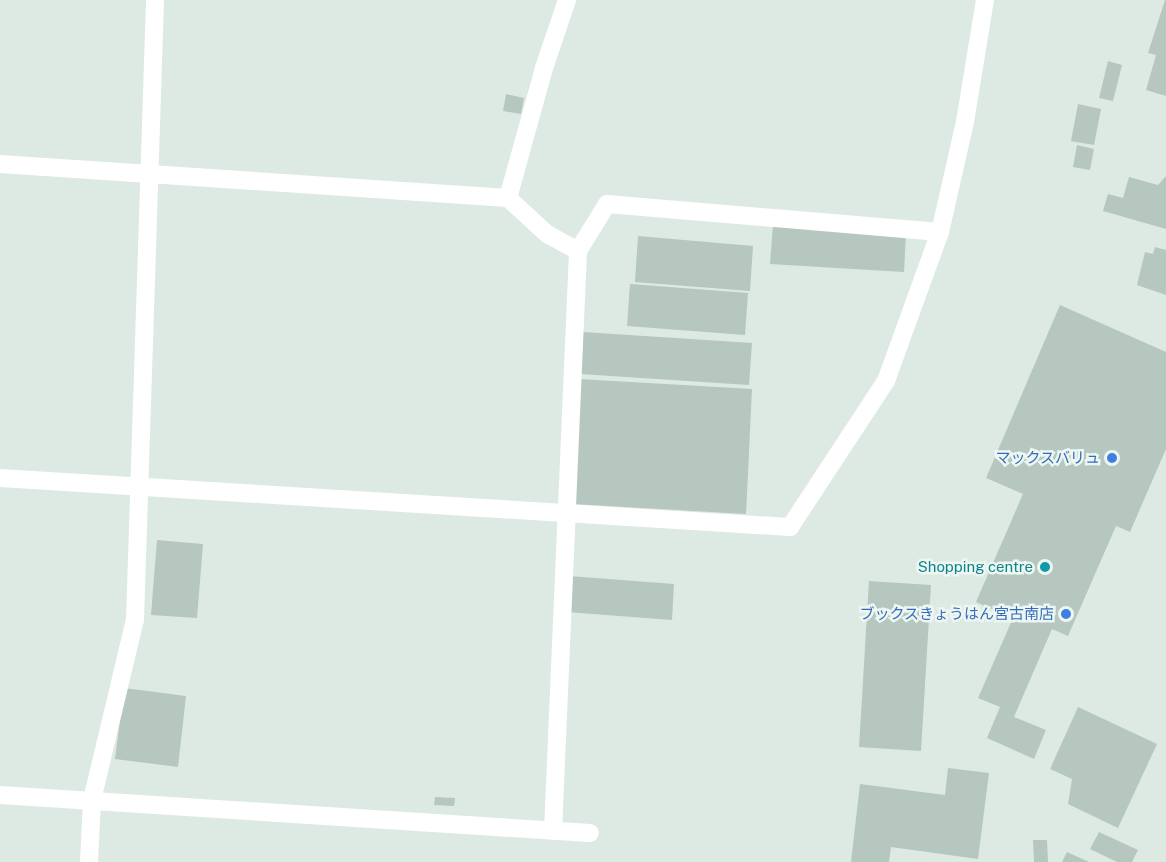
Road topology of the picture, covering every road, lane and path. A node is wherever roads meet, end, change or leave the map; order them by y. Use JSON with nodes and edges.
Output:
{"nodes":[{"id":1,"x":155,"y":0,"type":"edge"},
{"id":2,"x":567,"y":0,"type":"edge"},
{"id":3,"x":985,"y":0,"type":"edge"},
{"id":4,"x":0,"y":164,"type":"edge"},
{"id":5,"x":151,"y":173,"type":"junction"},
{"id":6,"x":508,"y":198,"type":"junction"},
{"id":7,"x":940,"y":232,"type":"junction"},
{"id":8,"x":578,"y":251,"type":"junction"},
{"id":9,"x":0,"y":478,"type":"edge"},
{"id":10,"x":140,"y":489,"type":"junction"},
{"id":11,"x":566,"y":514,"type":"junction"},
{"id":12,"x":0,"y":795,"type":"edge"},
{"id":13,"x":92,"y":800,"type":"junction"},
{"id":14,"x":553,"y":831,"type":"junction"},
{"id":15,"x":590,"y":833,"type":"dead end"},
{"id":16,"x":89,"y":862,"type":"edge"}],
"edges":[{"from":1,"to":5,"type":"street"},
{"from":2,"to":6,"type":"street"},
{"from":3,"to":7,"type":"street"},
{"from":4,"to":5,"type":"street"},
{"from":5,"to":6,"type":"street"},
{"from":5,"to":10,"type":"street"},
{"from":6,"to":8,"type":"street"},
{"from":7,"to":8,"type":"street"},
{"from":7,"to":11,"type":"street"},
{"from":8,"to":11,"type":"street"},
{"from":9,"to":10,"type":"street"},
{"from":10,"to":11,"type":"street"},
{"from":10,"to":13,"type":"street"},
{"from":11,"to":14,"type":"street"},
{"from":12,"to":13,"type":"street"},
{"from":13,"to":14,"type":"street"},
{"from":13,"to":16,"type":"street"},
{"from":14,"to":15,"type":"street"}]}
